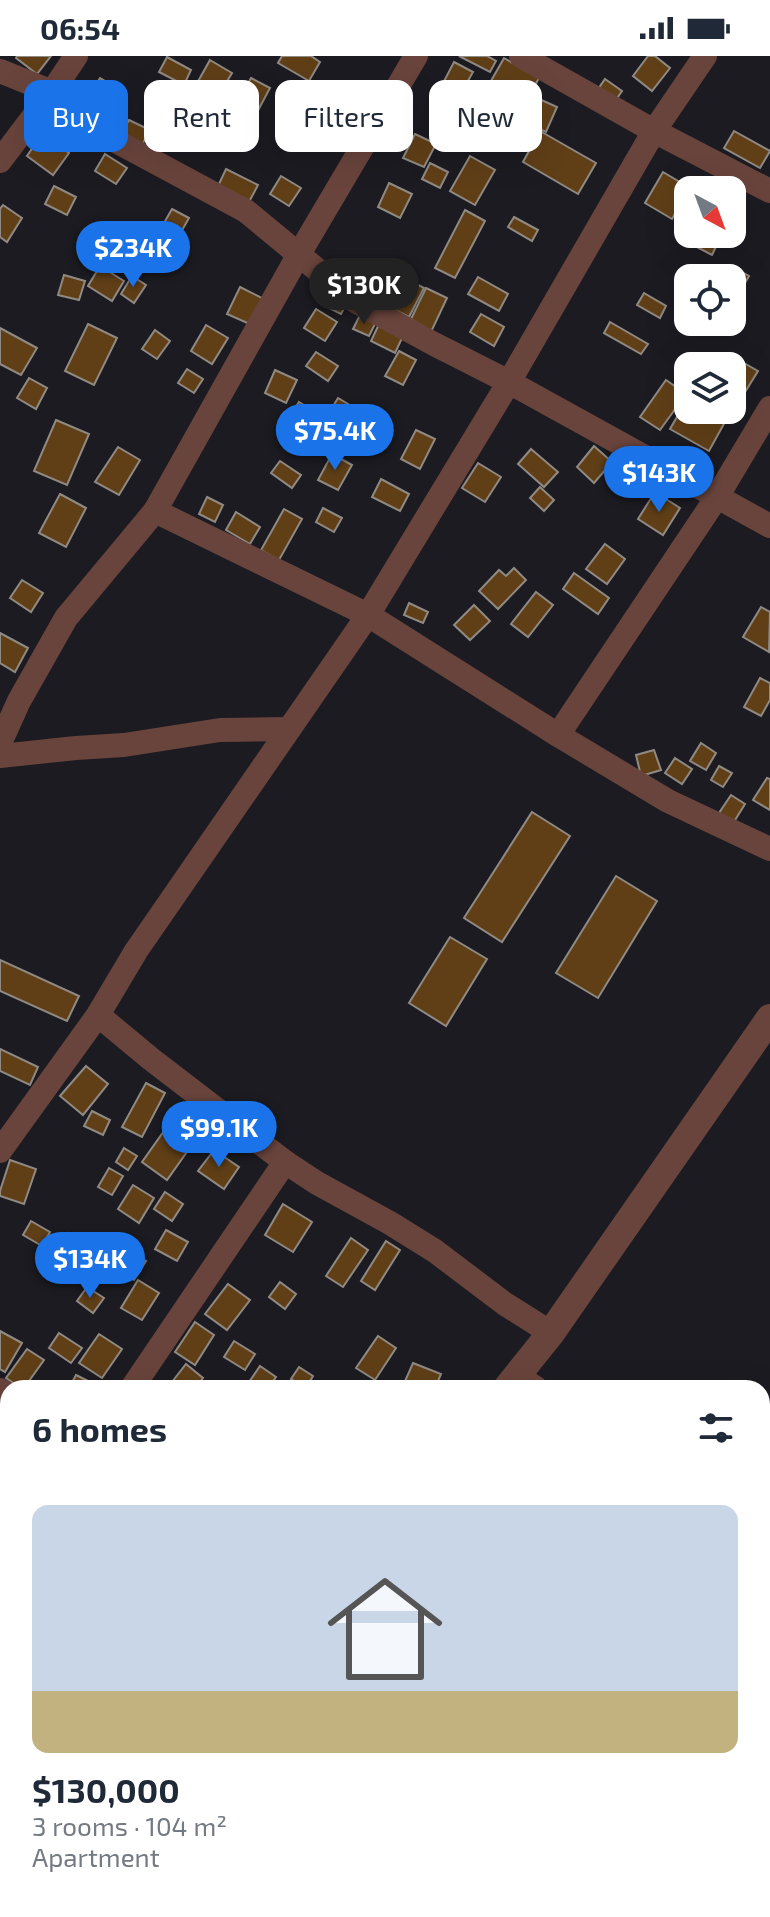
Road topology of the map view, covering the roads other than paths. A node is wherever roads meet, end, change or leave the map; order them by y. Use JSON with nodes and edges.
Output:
{"nodes":[{"id":1,"x":76,"y":56,"type":"edge"},
{"id":2,"x":416,"y":56,"type":"edge"},
{"id":3,"x":521,"y":56,"type":"edge"},
{"id":4,"x":705,"y":56,"type":"edge"},
{"id":5,"x":0,"y":71,"type":"edge"},
{"id":6,"x":60,"y":80,"type":"edge"},
{"id":7,"x":24,"y":81,"type":"edge"},
{"id":8,"x":24,"y":129,"type":"edge"},
{"id":9,"x":654,"y":131,"type":"junction"},
{"id":10,"x":128,"y":148,"type":"edge"},
{"id":11,"x":0,"y":161,"type":"edge"},
{"id":12,"x":770,"y":191,"type":"edge"},
{"id":13,"x":299,"y":254,"type":"junction"},
{"id":14,"x":509,"y":382,"type":"junction"},
{"id":15,"x":770,"y":408,"type":"edge"},
{"id":16,"x":717,"y":497,"type":"junction"},
{"id":17,"x":155,"y":511,"type":"junction"},
{"id":18,"x":770,"y":526,"type":"edge"},
{"id":19,"x":368,"y":615,"type":"junction"},
{"id":20,"x":289,"y":729,"type":"junction"},
{"id":21,"x":558,"y":735,"type":"junction"},
{"id":22,"x":0,"y":743,"type":"edge"},
{"id":23,"x":0,"y":756,"type":"edge"},
{"id":24,"x":770,"y":849,"type":"edge"},
{"id":25,"x":98,"y":1015,"type":"junction"},
{"id":26,"x":770,"y":1018,"type":"edge"},
{"id":27,"x":0,"y":1151,"type":"edge"},
{"id":28,"x":285,"y":1162,"type":"junction"},
{"id":29,"x":551,"y":1333,"type":"junction"},
{"id":30,"x":137,"y":1380,"type":"edge"},
{"id":31,"x":522,"y":1380,"type":"edge"}],
"edges":[{"from":1,"to":6,"type":"street"},
{"from":2,"to":13,"type":"street"},
{"from":3,"to":9,"type":"street"},
{"from":4,"to":9,"type":"street"},
{"from":5,"to":7,"type":"street"},
{"from":8,"to":11,"type":"street"},
{"from":9,"to":12,"type":"street"},
{"from":9,"to":14,"type":"street"},
{"from":10,"to":13,"type":"street"},
{"from":13,"to":14,"type":"street"},
{"from":13,"to":17,"type":"street"},
{"from":14,"to":16,"type":"street"},
{"from":14,"to":19,"type":"street"},
{"from":15,"to":16,"type":"street"},
{"from":16,"to":18,"type":"street"},
{"from":16,"to":21,"type":"street"},
{"from":17,"to":19,"type":"street"},
{"from":17,"to":22,"type":"street"},
{"from":19,"to":20,"type":"street"},
{"from":19,"to":21,"type":"street"},
{"from":20,"to":23,"type":"street"},
{"from":20,"to":25,"type":"street"},
{"from":21,"to":24,"type":"street"},
{"from":25,"to":27,"type":"street"},
{"from":25,"to":28,"type":"street"},
{"from":26,"to":29,"type":"street"},
{"from":28,"to":29,"type":"street"},
{"from":28,"to":30,"type":"street"},
{"from":29,"to":31,"type":"street"}]}
